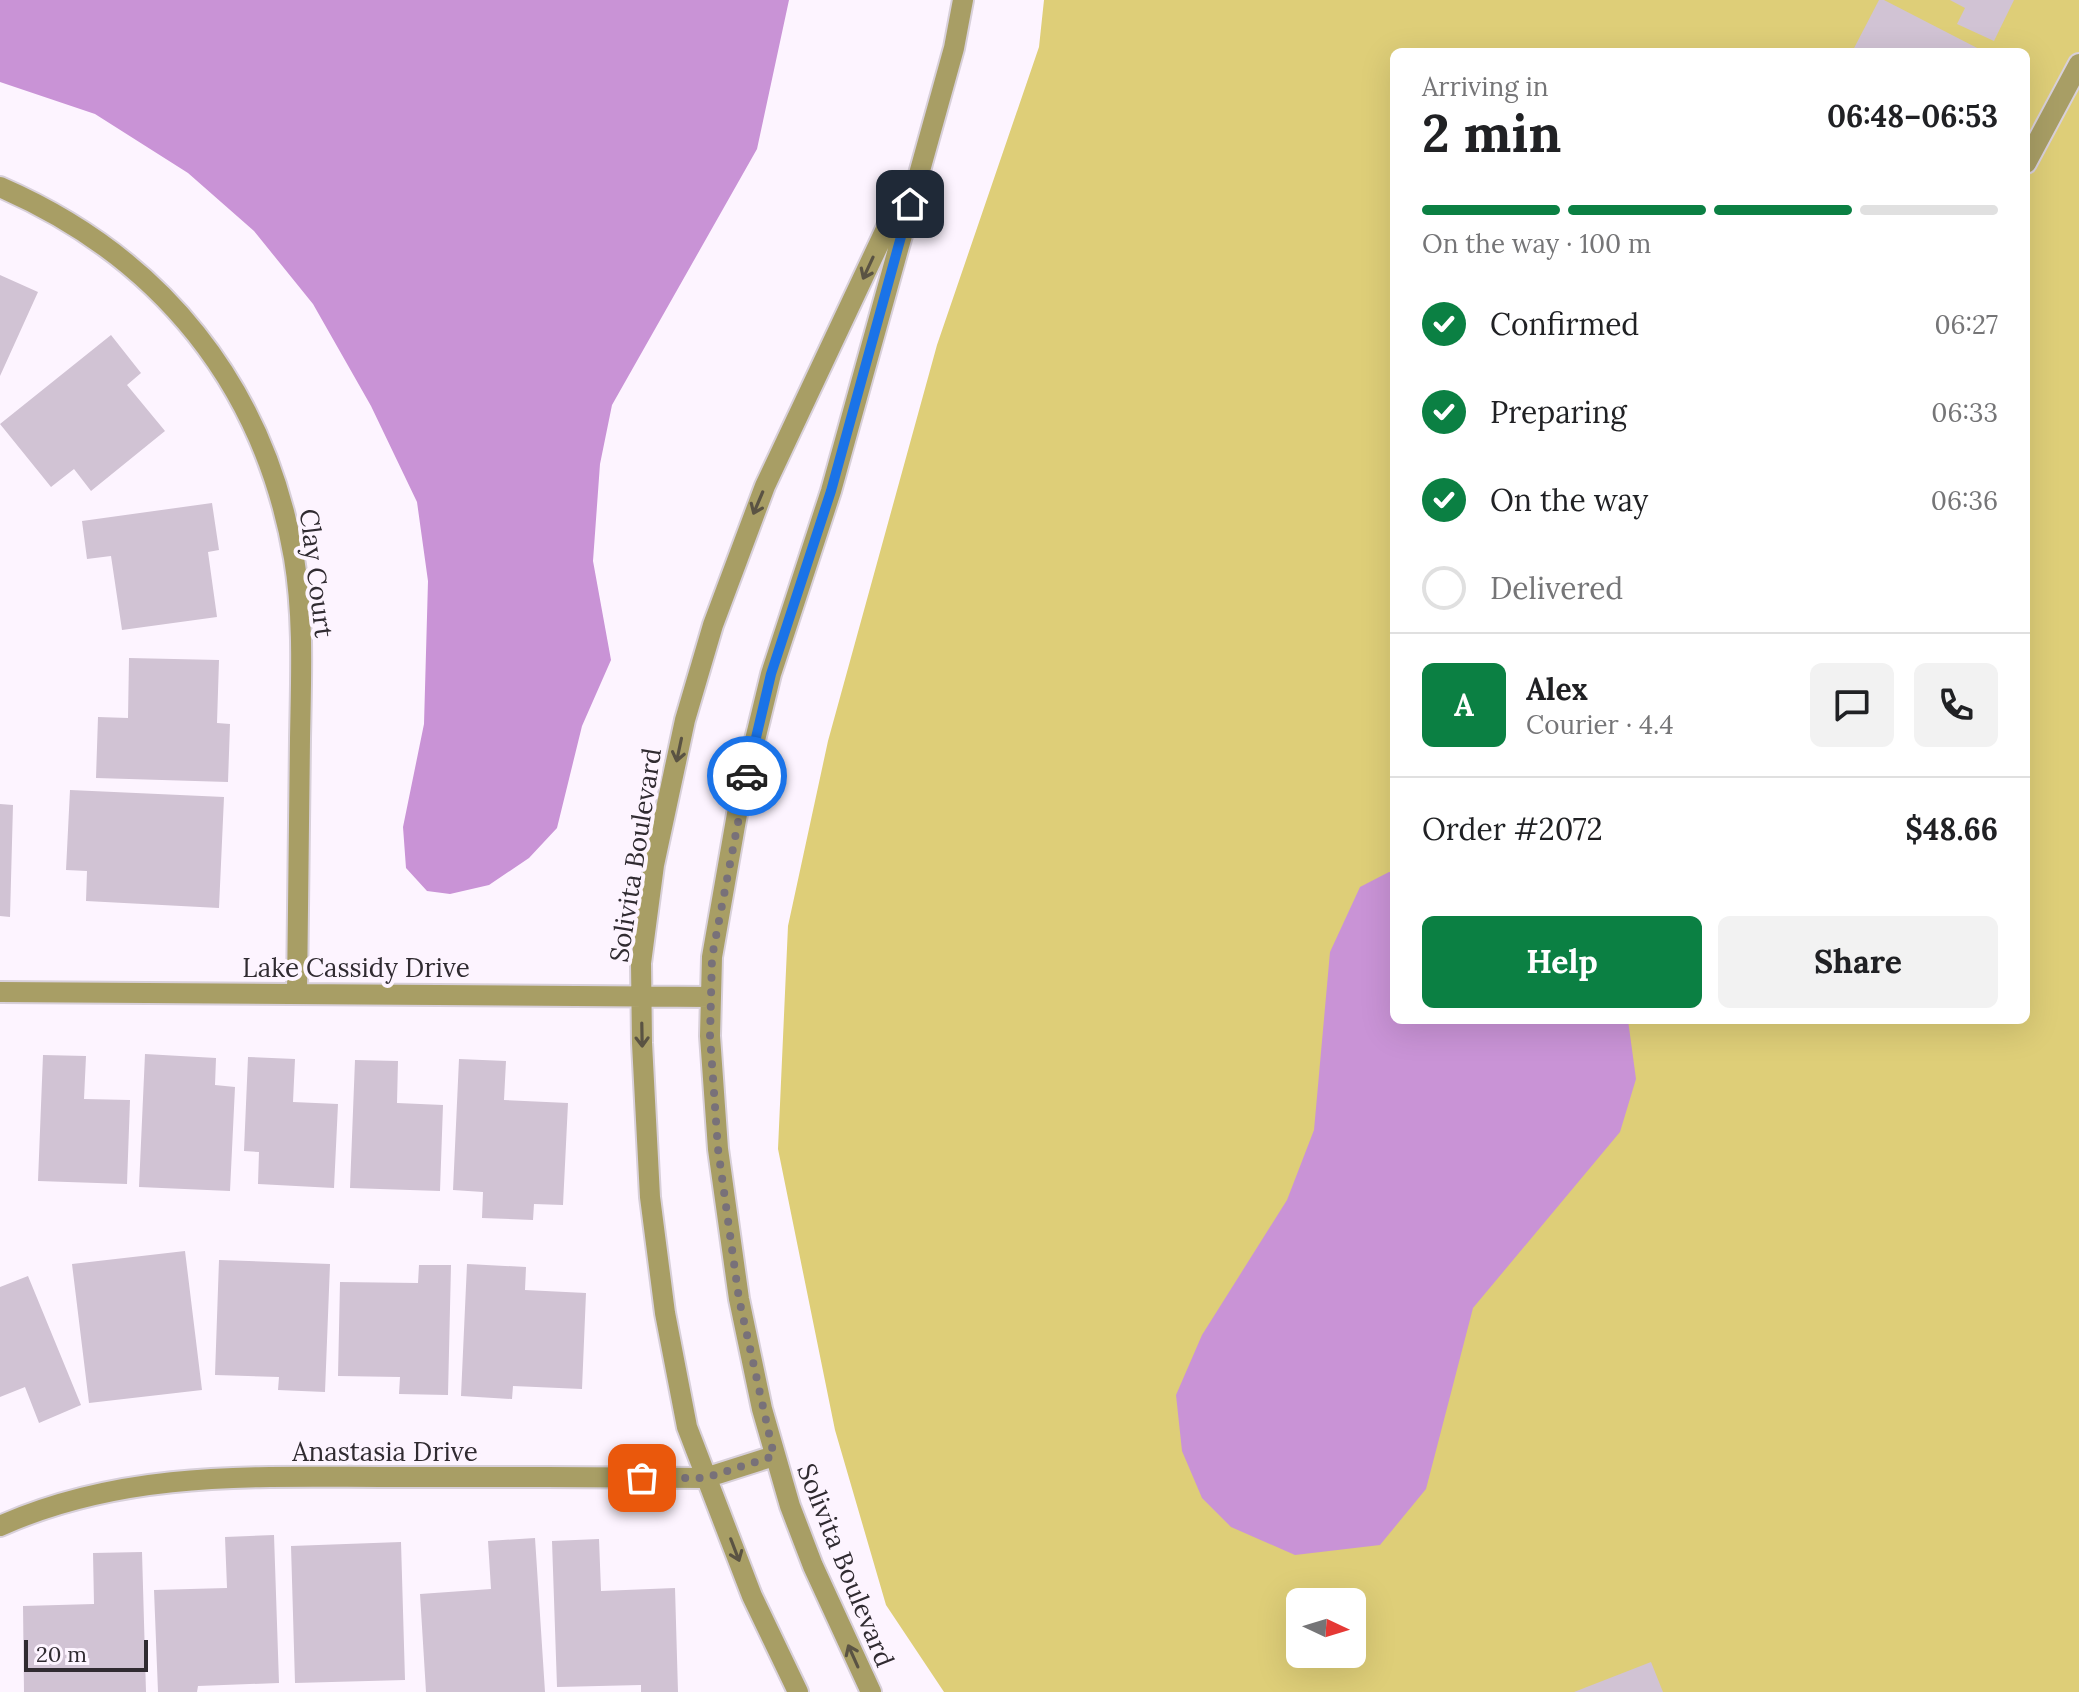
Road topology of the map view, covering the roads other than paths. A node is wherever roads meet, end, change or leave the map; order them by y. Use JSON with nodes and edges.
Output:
{"nodes":[{"id":1,"x":963,"y":0,"type":"edge"},
{"id":2,"x":2079,"y":64,"type":"edge"},
{"id":3,"x":925,"y":146,"type":"junction"},
{"id":4,"x":2030,"y":156,"type":"edge"},
{"id":5,"x":0,"y":187,"type":"edge"},
{"id":6,"x":0,"y":992,"type":"edge"},
{"id":7,"x":297,"y":993,"type":"junction"},
{"id":8,"x":641,"y":995,"type":"junction"},
{"id":9,"x":711,"y":997,"type":"junction"},
{"id":10,"x":774,"y":1456,"type":"junction"},
{"id":11,"x":705,"y":1478,"type":"junction"},
{"id":12,"x":0,"y":1526,"type":"edge"},
{"id":13,"x":798,"y":1692,"type":"edge"},
{"id":14,"x":871,"y":1692,"type":"edge"}],
"edges":[{"from":1,"to":3,"type":"street","name":"Solivita Boulevard"},
{"from":2,"to":4,"type":"street"},
{"from":3,"to":8,"type":"street","name":"Solivita Boulevard","one_way":true},
{"from":3,"to":9,"type":"street","name":"Solivita Boulevard"},
{"from":5,"to":7,"type":"street","name":"Clay Court"},
{"from":6,"to":7,"type":"street","name":"Lake Cassidy Drive"},
{"from":7,"to":8,"type":"street","name":"Lake Cassidy Drive"},
{"from":8,"to":9,"type":"street","name":"Lake Cassidy Drive"},
{"from":8,"to":11,"type":"street","name":"Solivita Boulevard","one_way":true},
{"from":9,"to":10,"type":"street","name":"Solivita Boulevard"},
{"from":10,"to":11,"type":"street","name":"Anastasia Drive"},
{"from":14,"to":10,"type":"street","name":"Solivita Boulevard","one_way":true},
{"from":11,"to":12,"type":"street","name":"Anastasia Drive"},
{"from":11,"to":13,"type":"street","name":"Solivita Boulevard","one_way":true}]}
